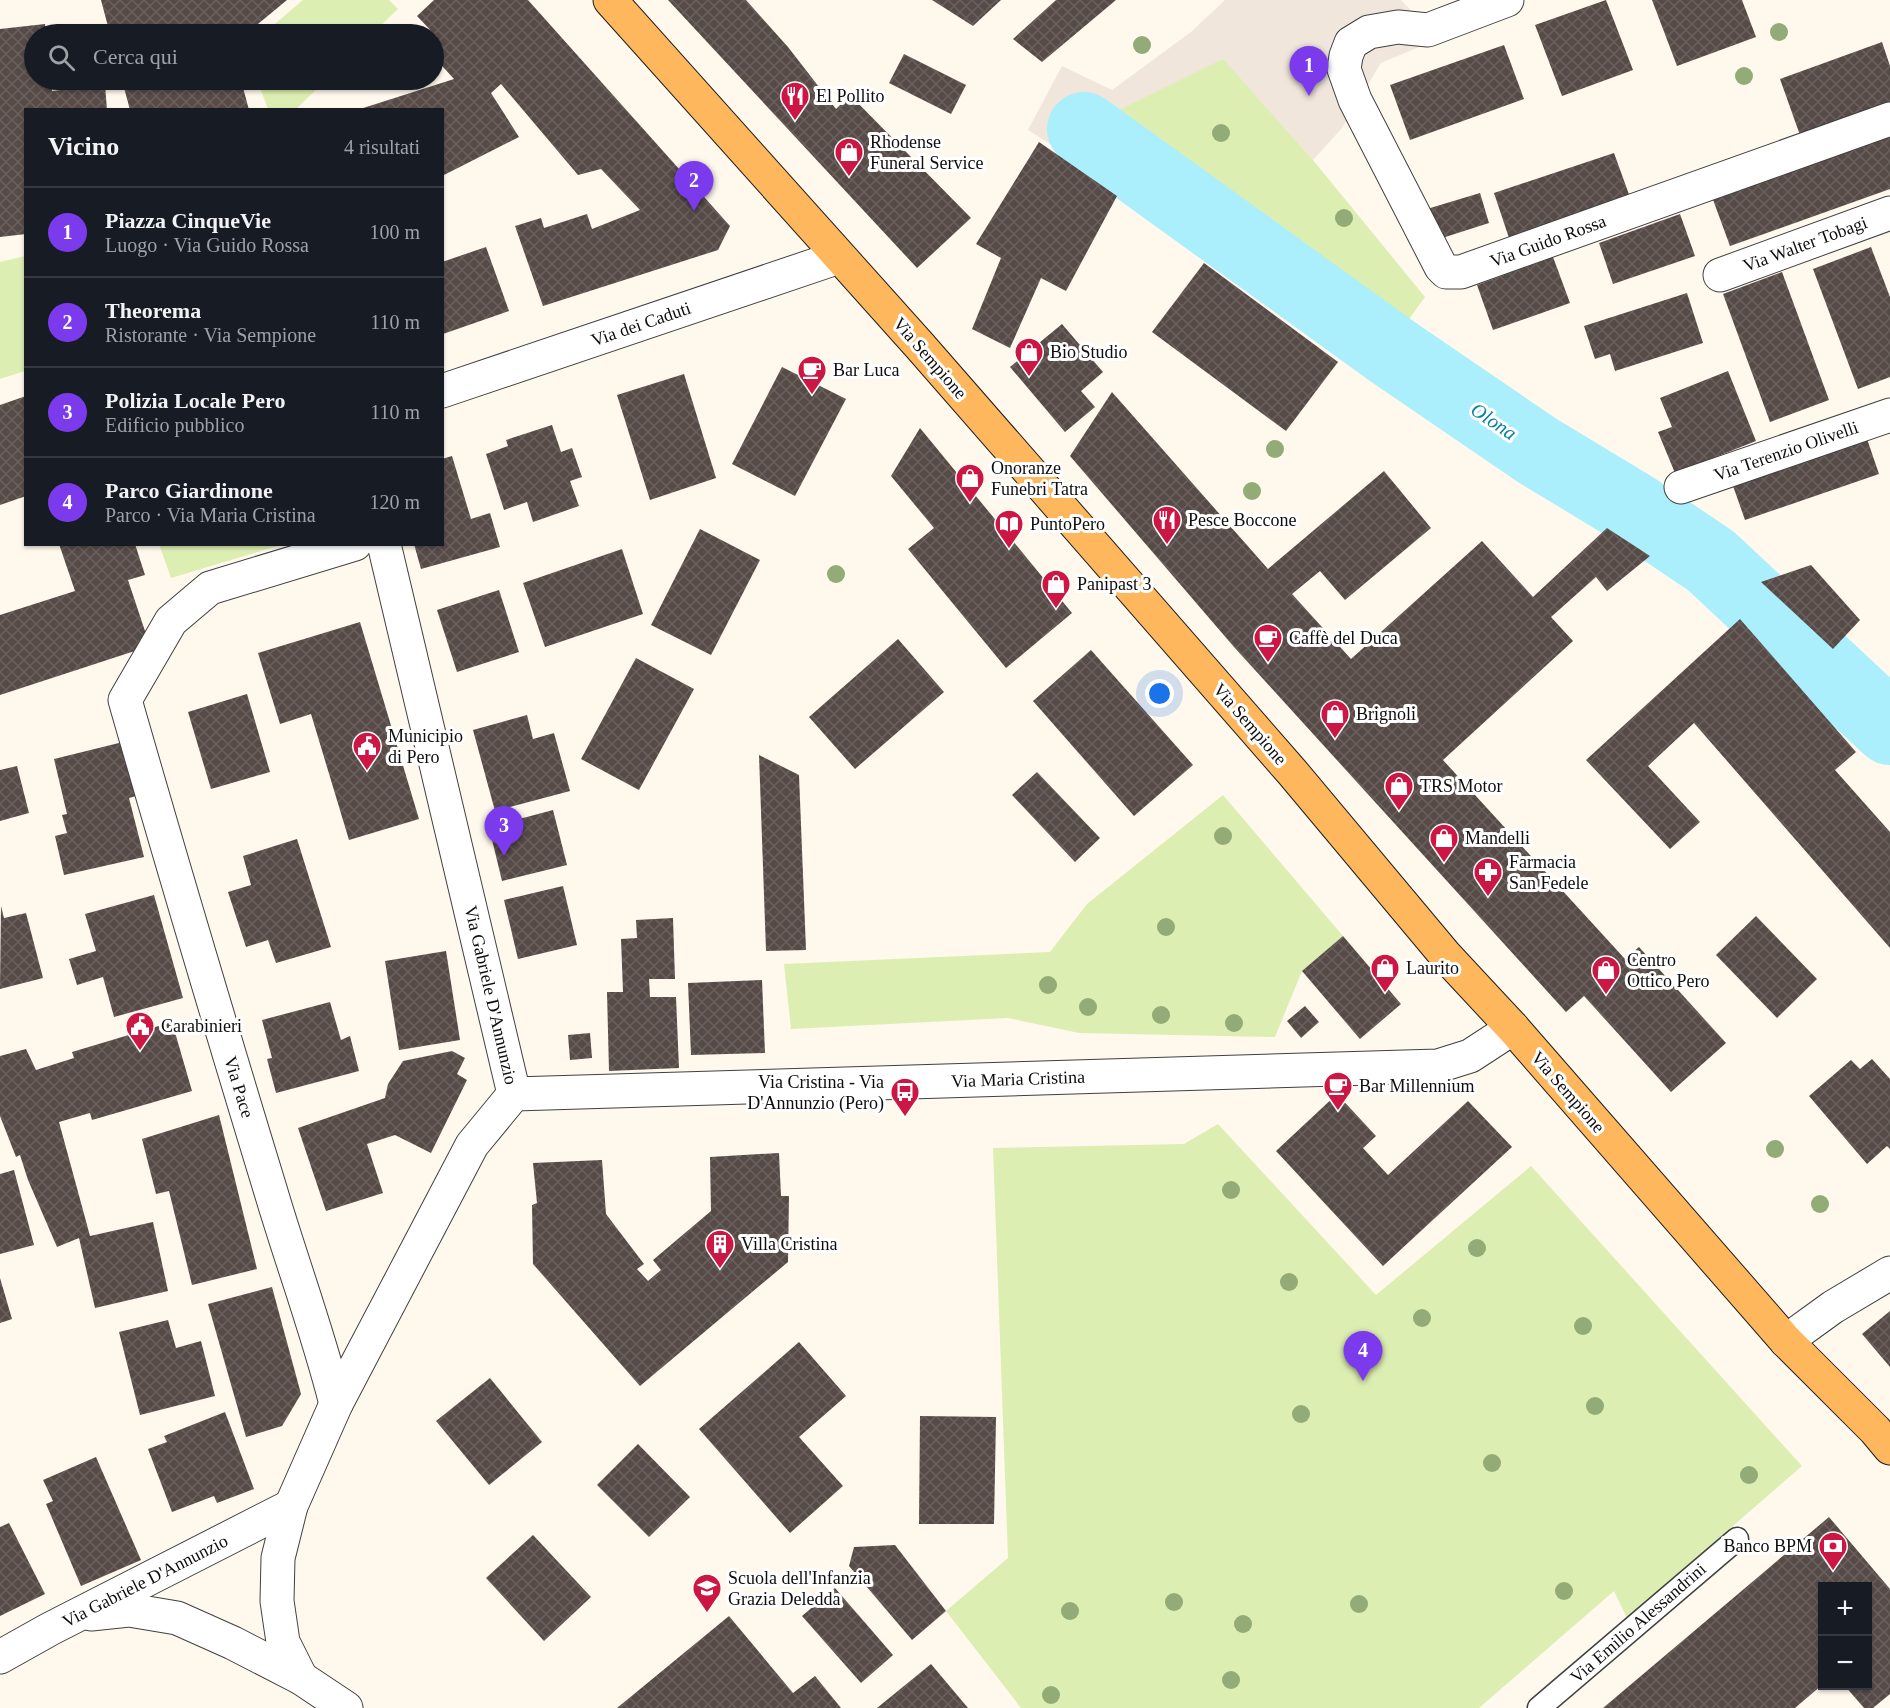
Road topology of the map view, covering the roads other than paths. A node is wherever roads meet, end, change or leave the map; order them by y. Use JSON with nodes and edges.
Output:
{"nodes":[{"id":1,"x":610,"y":0,"type":"edge"},
{"id":2,"x":1507,"y":0,"type":"edge"},
{"id":3,"x":1890,"y":119,"type":"edge"},
{"id":4,"x":1890,"y":213,"type":"edge"},
{"id":5,"x":839,"y":257,"type":"junction"},
{"id":6,"x":1719,"y":275,"type":"dead end"},
{"id":7,"x":444,"y":390,"type":"edge"},
{"id":8,"x":1890,"y":415,"type":"edge"},
{"id":9,"x":1681,"y":487,"type":"dead end"},
{"id":10,"x":348,"y":546,"type":"edge"},
{"id":11,"x":384,"y":546,"type":"edge"},
{"id":12,"x":1513,"y":1028,"type":"junction"},
{"id":13,"x":514,"y":1094,"type":"junction"},
{"id":14,"x":1890,"y":1273,"type":"edge"},
{"id":15,"x":1786,"y":1341,"type":"junction"},
{"id":16,"x":336,"y":1404,"type":"junction"},
{"id":17,"x":1890,"y":1448,"type":"edge"},
{"id":18,"x":291,"y":1506,"type":"junction"},
{"id":19,"x":1737,"y":1539,"type":"dead end"},
{"id":20,"x":80,"y":1615,"type":"junction"},
{"id":21,"x":0,"y":1657,"type":"edge"},
{"id":22,"x":301,"y":1678,"type":"junction"},
{"id":23,"x":346,"y":1708,"type":"edge"},
{"id":24,"x":1539,"y":1708,"type":"edge"}],
"edges":[{"from":1,"to":5,"type":"main road","name":"Via Sempione"},
{"from":2,"to":3,"type":"street","name":"Via Guido Rossa"},
{"from":4,"to":6,"type":"street","name":"Via Walter Tobagi"},
{"from":5,"to":7,"type":"street","name":"Via dei Caduti"},
{"from":5,"to":12,"type":"main road","name":"Via Sempione"},
{"from":8,"to":9,"type":"street","name":"Via Terenzio Olivelli"},
{"from":10,"to":16,"type":"street","name":"Via Pace"},
{"from":11,"to":13,"type":"street","name":"Via Gabriele D'Annunzio"},
{"from":12,"to":13,"type":"street","name":"Via Maria Cristina"},
{"from":12,"to":15,"type":"main road","name":"Via Sempione"},
{"from":13,"to":16,"type":"street","name":"Via Gabriele D'Annunzio"},
{"from":14,"to":15,"type":"street"},
{"from":15,"to":17,"type":"main road","name":"Via Sempione"},
{"from":16,"to":18,"type":"street","name":"Via Gabriele D'Annunzio"},
{"from":18,"to":20,"type":"street","name":"Via Gabriele D'Annunzio"},
{"from":18,"to":22,"type":"street","name":"Via Gabriele D'Annunzio"},
{"from":19,"to":24,"type":"lane","name":"Via Emilio Alessandrini"},
{"from":20,"to":21,"type":"street","name":"Via Gabriele D'Annunzio"},
{"from":20,"to":22,"type":"street"},
{"from":22,"to":23,"type":"street"}]}
